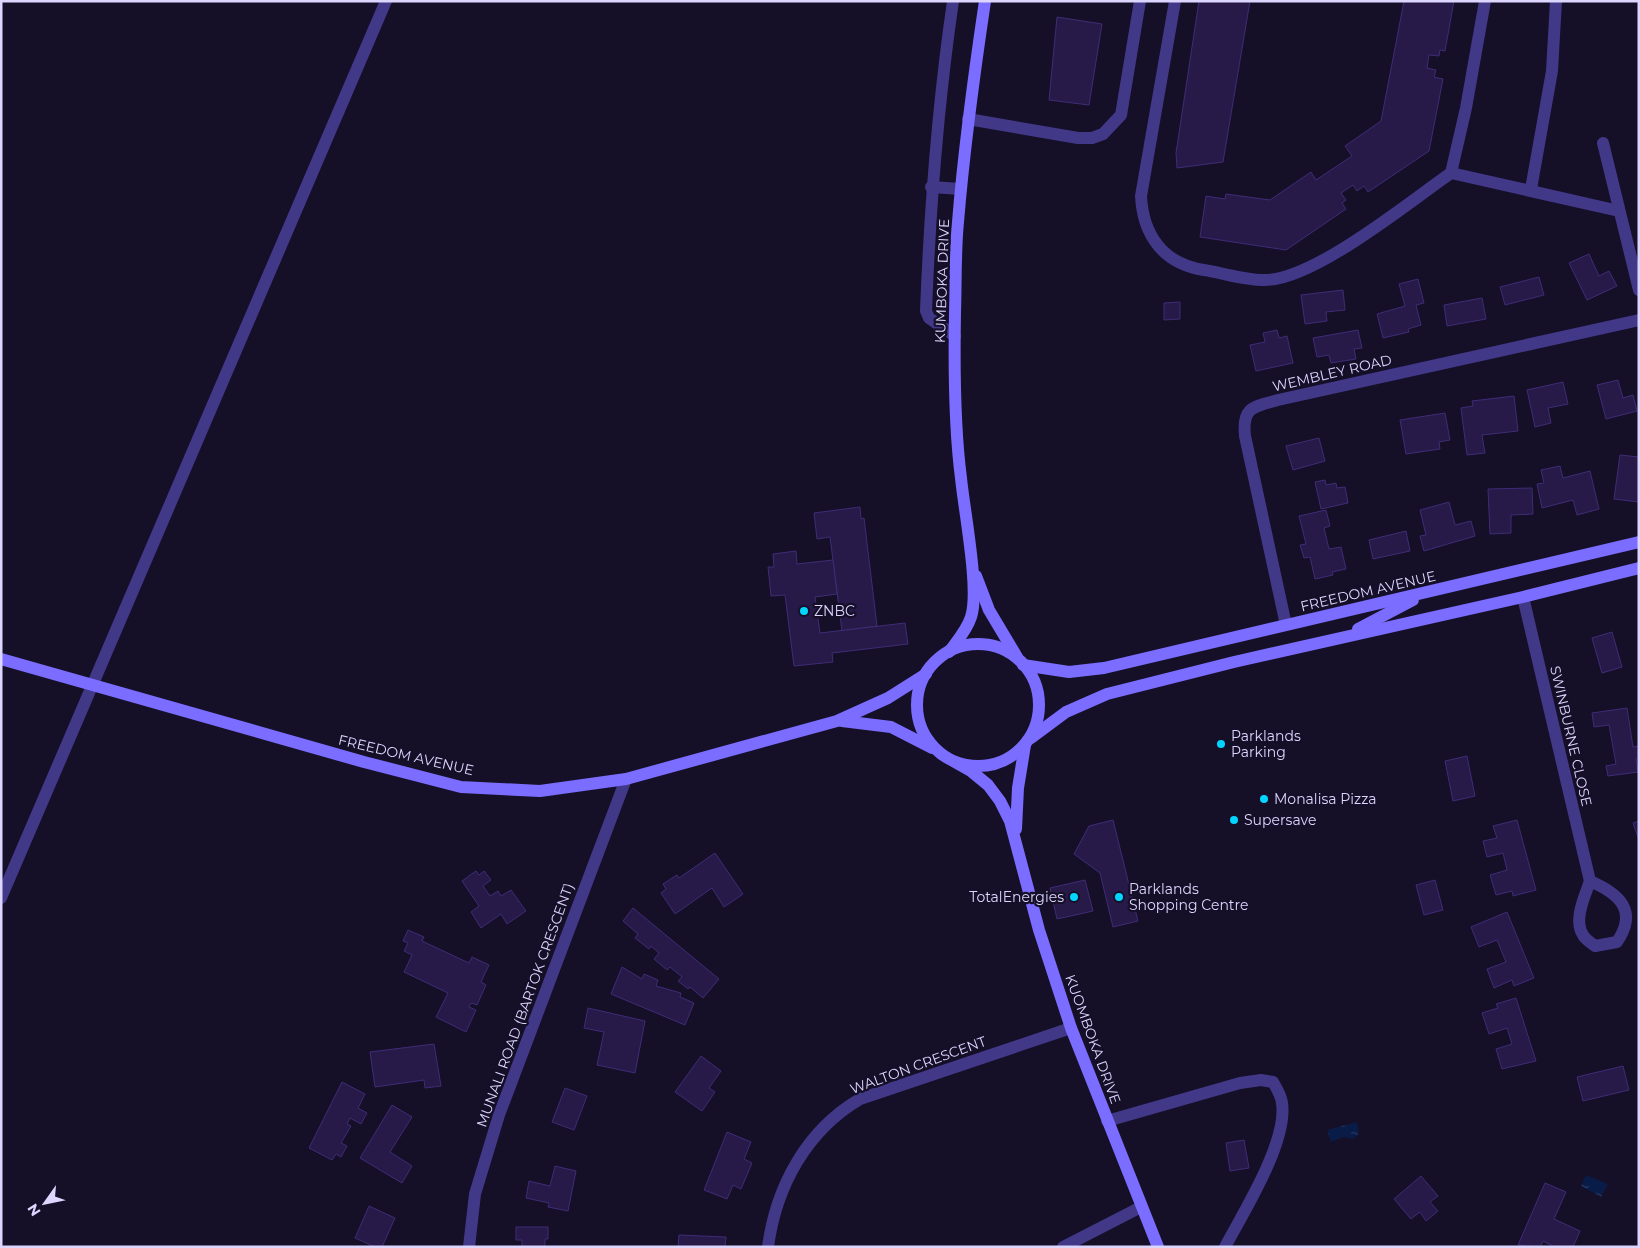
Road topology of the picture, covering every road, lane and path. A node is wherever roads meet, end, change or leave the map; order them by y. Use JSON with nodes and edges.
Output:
{"nodes":[{"id":1,"x":386,"y":1,"type":"edge"},
{"id":2,"x":953,"y":1,"type":"edge"},
{"id":3,"x":985,"y":1,"type":"edge"},
{"id":4,"x":1140,"y":1,"type":"edge"},
{"id":5,"x":1175,"y":1,"type":"edge"},
{"id":6,"x":1485,"y":1,"type":"edge"},
{"id":7,"x":1556,"y":1,"type":"edge"},
{"id":8,"x":968,"y":119,"type":"junction"},
{"id":9,"x":1603,"y":143,"type":"dead end"},
{"id":10,"x":1451,"y":173,"type":"junction"},
{"id":11,"x":931,"y":188,"type":"junction"},
{"id":12,"x":961,"y":189,"type":"junction"},
{"id":13,"x":1531,"y":190,"type":"junction"},
{"id":14,"x":1619,"y":211,"type":"junction"},
{"id":15,"x":1639,"y":290,"type":"edge"},
{"id":16,"x":1639,"y":320,"type":"edge"},
{"id":17,"x":955,"y":336,"type":"junction"},
{"id":18,"x":1639,"y":542,"type":"edge"},
{"id":19,"x":971,"y":562,"type":"junction"},
{"id":20,"x":1639,"y":568,"type":"edge"},
{"id":21,"x":1428,"y":592,"type":"junction"},
{"id":22,"x":1523,"y":597,"type":"junction"},
{"id":23,"x":1286,"y":625,"type":"junction"},
{"id":24,"x":1342,"y":638,"type":"junction"},
{"id":25,"x":949,"y":652,"type":"junction"},
{"id":26,"x":1,"y":659,"type":"edge"},
{"id":27,"x":1021,"y":662,"type":"junction"},
{"id":28,"x":926,"y":674,"type":"junction"},
{"id":29,"x":92,"y":686,"type":"junction"},
{"id":30,"x":837,"y":720,"type":"junction"},
{"id":31,"x":1028,"y":742,"type":"junction"},
{"id":32,"x":938,"y":752,"type":"junction"},
{"id":33,"x":955,"y":762,"type":"junction"},
{"id":34,"x":626,"y":779,"type":"junction"},
{"id":35,"x":1016,"y":837,"type":"junction"},
{"id":36,"x":1590,"y":882,"type":"junction"},
{"id":37,"x":1,"y":898,"type":"edge"},
{"id":38,"x":1071,"y":1028,"type":"junction"},
{"id":39,"x":1107,"y":1121,"type":"junction"},
{"id":40,"x":1141,"y":1207,"type":"junction"},
{"id":41,"x":469,"y":1247,"type":"edge"},
{"id":42,"x":768,"y":1247,"type":"edge"},
{"id":43,"x":1063,"y":1247,"type":"edge"},
{"id":44,"x":1158,"y":1247,"type":"edge"},
{"id":45,"x":1225,"y":1247,"type":"edge"}],
"edges":[{"from":1,"to":29,"type":"street"},
{"from":2,"to":11,"type":"street"},
{"from":3,"to":8,"type":"main road","name":"KUMBOKA DRIVE"},
{"from":4,"to":8,"type":"street"},
{"from":5,"to":10,"type":"street"},
{"from":6,"to":10,"type":"street"},
{"from":7,"to":13,"type":"street"},
{"from":8,"to":12,"type":"main road","name":"KUMBOKA DRIVE"},
{"from":9,"to":14,"type":"street"},
{"from":10,"to":13,"type":"street"},
{"from":11,"to":12,"type":"street"},
{"from":11,"to":17,"type":"street"},
{"from":12,"to":17,"type":"main road","name":"KUMBOKA DRIVE"},
{"from":13,"to":14,"type":"street"},
{"from":14,"to":15,"type":"street"},
{"from":16,"to":23,"type":"street","name":"WEMBLEY ROAD"},
{"from":17,"to":19,"type":"main road","name":"KUMBOKA DRIVE"},
{"from":18,"to":21,"type":"main road","name":"FREEDOM AVENUE"},
{"from":19,"to":25,"type":"main road","name":"KUMBOKA DRIVE"},
{"from":19,"to":27,"type":"main road","name":"KUMBOKA DRIVE"},
{"from":20,"to":22,"type":"main road"},
{"from":21,"to":23,"type":"main road","name":"FREEDOM AVENUE"},
{"from":21,"to":24,"type":"main road"},
{"from":22,"to":24,"type":"main road"},
{"from":22,"to":36,"type":"street","name":"SWINBURNE CLOSE"},
{"from":23,"to":27,"type":"main road","name":"FREEDOM AVENUE"},
{"from":24,"to":31,"type":"main road"},
{"from":25,"to":27,"type":"main road"},
{"from":25,"to":28,"type":"main road"},
{"from":26,"to":29,"type":"main road","name":"FREEDOM AVENUE"},
{"from":27,"to":31,"type":"main road"},
{"from":28,"to":30,"type":"main road","name":"FREEDOM AVENUE"},
{"from":28,"to":32,"type":"main road"},
{"from":29,"to":34,"type":"main road","name":"FREEDOM AVENUE"},
{"from":29,"to":37,"type":"street"},
{"from":30,"to":32,"type":"main road","name":"FREEDOM AVENUE"},
{"from":30,"to":34,"type":"main road","name":"FREEDOM AVENUE"},
{"from":31,"to":33,"type":"main road"},
{"from":31,"to":35,"type":"main road"},
{"from":32,"to":33,"type":"main road"},
{"from":33,"to":35,"type":"main road"},
{"from":34,"to":41,"type":"street","name":"MUNALI ROAD (BARTOK CRESCENT)"},
{"from":35,"to":38,"type":"main road","name":"KUOMBOKA DRIVE"},
{"from":36,"to":36,"type":"street"},
{"from":38,"to":39,"type":"main road","name":"KUOMBOKA DRIVE"},
{"from":38,"to":42,"type":"street","name":"WALTON CRESCENT"},
{"from":39,"to":40,"type":"main road","name":"KUOMBOKA DRIVE"},
{"from":39,"to":45,"type":"street"},
{"from":40,"to":43,"type":"street"},
{"from":40,"to":44,"type":"main road","name":"KUOMBOKA DRIVE"}]}
